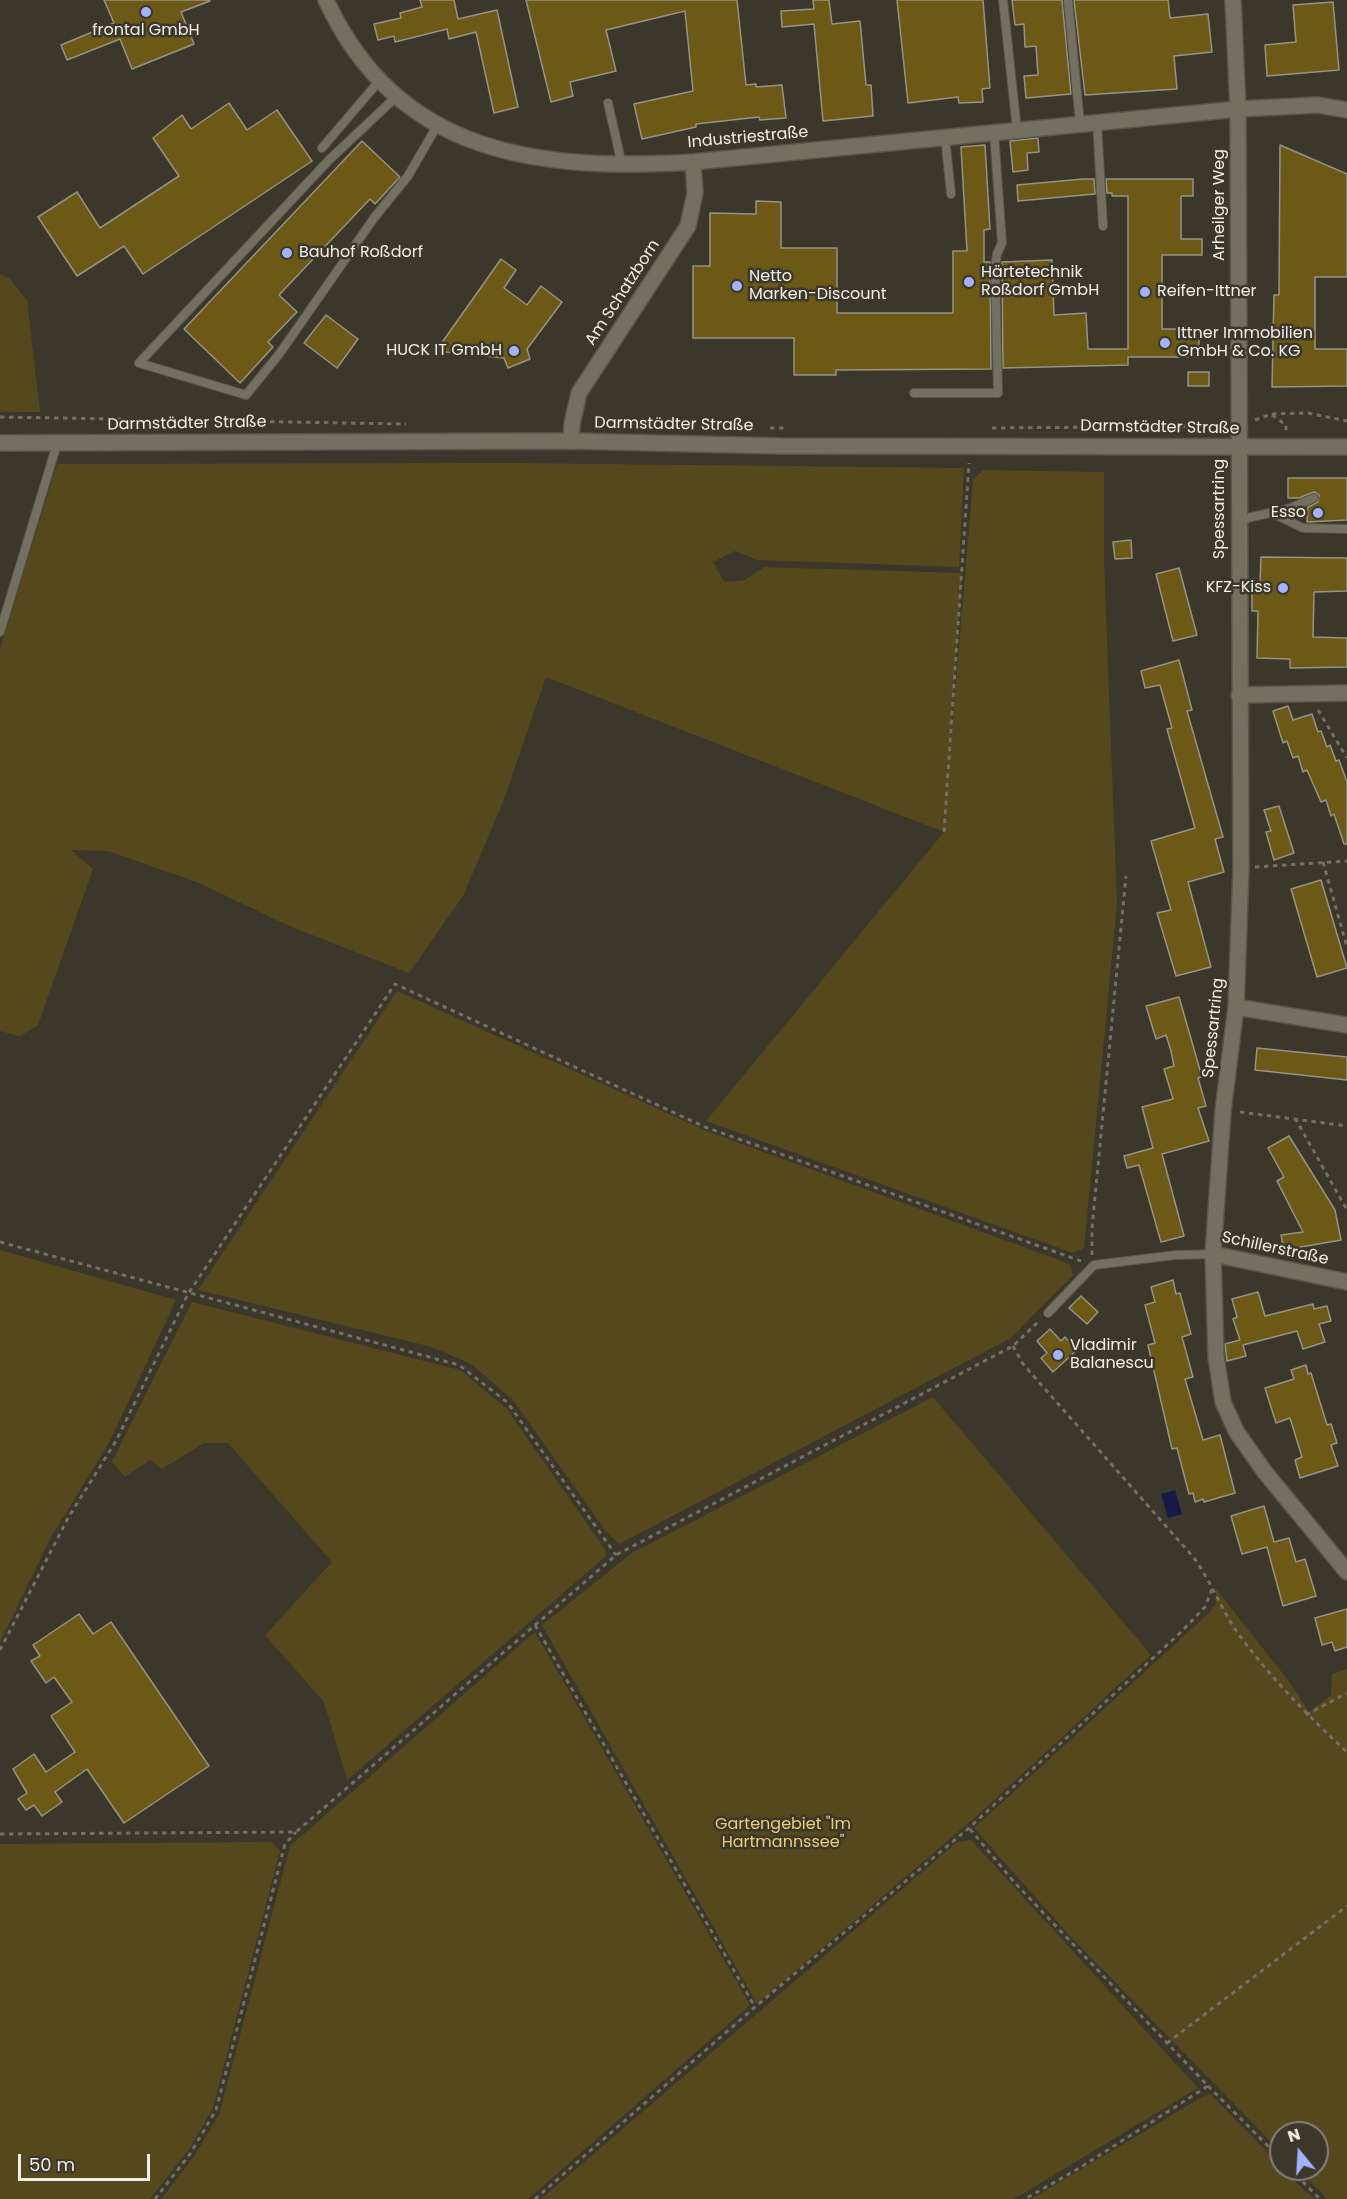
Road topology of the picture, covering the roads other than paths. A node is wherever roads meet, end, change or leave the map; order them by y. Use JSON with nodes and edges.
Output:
{"nodes":[{"id":1,"x":326,"y":0,"type":"edge"},
{"id":2,"x":1003,"y":0,"type":"edge"},
{"id":3,"x":1068,"y":0,"type":"edge"},
{"id":4,"x":1233,"y":0,"type":"edge"},
{"id":5,"x":380,"y":80,"type":"junction"},
{"id":6,"x":397,"y":96,"type":"junction"},
{"id":7,"x":608,"y":103,"type":"dead end"},
{"id":8,"x":1238,"y":109,"type":"junction"},
{"id":9,"x":1347,"y":110,"type":"edge"},
{"id":10,"x":1097,"y":122,"type":"junction"},
{"id":11,"x":1080,"y":124,"type":"junction"},
{"id":12,"x":437,"y":126,"type":"junction"},
{"id":13,"x":1017,"y":130,"type":"junction"},
{"id":14,"x":994,"y":132,"type":"junction"},
{"id":15,"x":945,"y":137,"type":"junction"},
{"id":16,"x":322,"y":148,"type":"dead end"},
{"id":17,"x":693,"y":162,"type":"junction"},
{"id":18,"x":622,"y":166,"type":"junction"},
{"id":19,"x":951,"y":194,"type":"dead end"},
{"id":20,"x":1103,"y":226,"type":"dead end"},
{"id":21,"x":914,"y":393,"type":"dead end"},
{"id":22,"x":571,"y":441,"type":"junction"},
{"id":23,"x":0,"y":443,"type":"edge"},
{"id":24,"x":57,"y":444,"type":"junction"},
{"id":25,"x":1238,"y":446,"type":"junction"},
{"id":26,"x":1347,"y":447,"type":"edge"},
{"id":27,"x":1314,"y":498,"type":"dead end"},
{"id":28,"x":1272,"y":513,"type":"junction"},
{"id":29,"x":1238,"y":520,"type":"junction"},
{"id":30,"x":1347,"y":529,"type":"edge"},
{"id":31,"x":0,"y":632,"type":"edge"},
{"id":32,"x":1347,"y":693,"type":"edge"},
{"id":33,"x":1239,"y":694,"type":"junction"},
{"id":34,"x":1236,"y":1007,"type":"junction"},
{"id":35,"x":1347,"y":1025,"type":"edge"},
{"id":36,"x":1213,"y":1254,"type":"junction"},
{"id":37,"x":1347,"y":1282,"type":"edge"},
{"id":38,"x":1048,"y":1313,"type":"road end"},
{"id":39,"x":1347,"y":1572,"type":"edge"}],
"edges":[{"from":1,"to":5,"type":"street","name":"Industriestraße"},
{"from":2,"to":13,"type":"lane"},
{"from":3,"to":11,"type":"lane"},
{"from":4,"to":8,"type":"street","name":"Arheilger Weg"},
{"from":5,"to":6,"type":"street","name":"Industriestraße"},
{"from":5,"to":16,"type":"lane"},
{"from":6,"to":12,"type":"street","name":"Industriestraße"},
{"from":6,"to":12,"type":"lane"},
{"from":7,"to":18,"type":"lane"},
{"from":8,"to":9,"type":"street","name":"Industriestraße"},
{"from":8,"to":10,"type":"street","name":"Industriestraße"},
{"from":8,"to":25,"type":"street","name":"Arheilger Weg"},
{"from":10,"to":11,"type":"street","name":"Industriestraße"},
{"from":10,"to":20,"type":"lane"},
{"from":11,"to":13,"type":"street","name":"Industriestraße"},
{"from":12,"to":18,"type":"street","name":"Industriestraße"},
{"from":13,"to":14,"type":"street","name":"Industriestraße"},
{"from":14,"to":15,"type":"street","name":"Industriestraße"},
{"from":14,"to":21,"type":"lane"},
{"from":15,"to":17,"type":"street","name":"Industriestraße"},
{"from":15,"to":19,"type":"lane"},
{"from":17,"to":18,"type":"street","name":"Industriestraße"},
{"from":17,"to":22,"type":"street","name":"Am Schatzborn"},
{"from":22,"to":24,"type":"street","name":"Darmstädter Straße"},
{"from":22,"to":25,"type":"street","name":"Darmstädter Straße"},
{"from":23,"to":24,"type":"street","name":"Darmstädter Straße"},
{"from":24,"to":31,"type":"lane"},
{"from":25,"to":26,"type":"street","name":"Darmstädter Straße"},
{"from":25,"to":29,"type":"street","name":"Spessartring"},
{"from":27,"to":28,"type":"lane"},
{"from":28,"to":29,"type":"lane"},
{"from":28,"to":30,"type":"lane"},
{"from":29,"to":33,"type":"street","name":"Spessartring"},
{"from":32,"to":33,"type":"street"},
{"from":33,"to":34,"type":"street","name":"Spessartring"},
{"from":34,"to":35,"type":"street"},
{"from":34,"to":36,"type":"street","name":"Spessartring"},
{"from":36,"to":37,"type":"street","name":"Schillerstraße"},
{"from":36,"to":38,"type":"lane","name":"Schillerstraße"},
{"from":36,"to":39,"type":"street","name":"Spessartring"}]}
